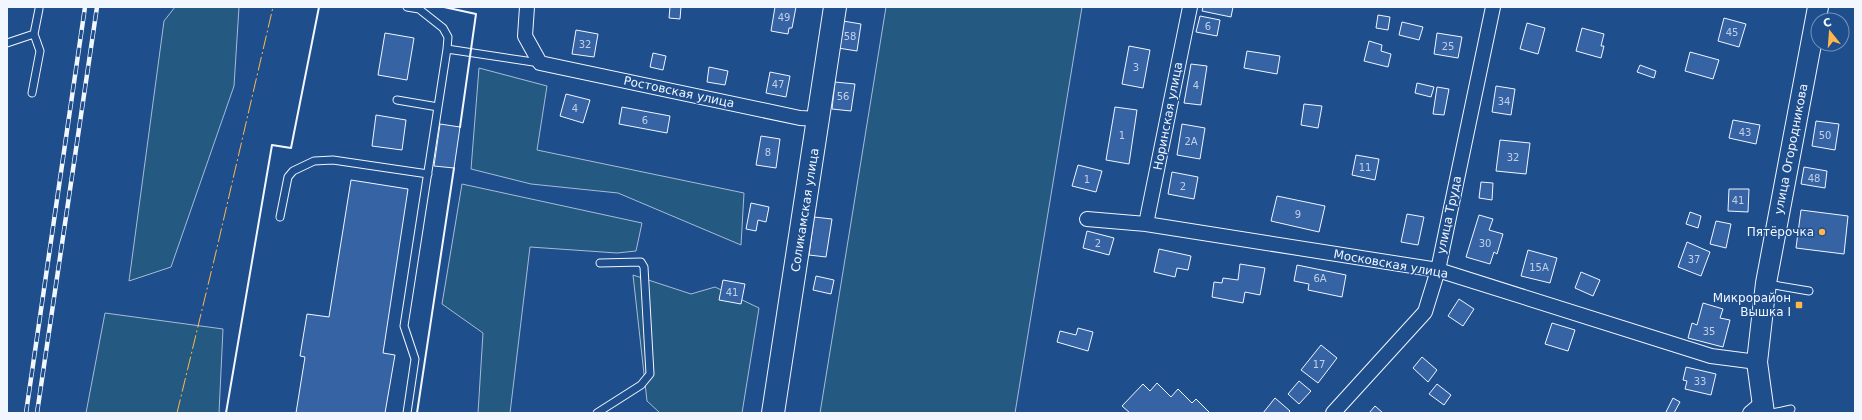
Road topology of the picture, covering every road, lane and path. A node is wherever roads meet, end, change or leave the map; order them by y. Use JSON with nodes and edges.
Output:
{"nodes":[{"id":1,"x":31,"y":7,"type":"edge"},
{"id":2,"x":406,"y":7,"type":"edge"},
{"id":3,"x":527,"y":7,"type":"edge"},
{"id":4,"x":835,"y":7,"type":"edge"},
{"id":5,"x":1190,"y":7,"type":"edge"},
{"id":6,"x":1493,"y":7,"type":"edge"},
{"id":7,"x":1818,"y":7,"type":"edge"},
{"id":8,"x":39,"y":8,"type":"edge"},
{"id":9,"x":34,"y":34,"type":"junction"},
{"id":10,"x":7,"y":43,"type":"edge"},
{"id":11,"x":447,"y":49,"type":"junction"},
{"id":12,"x":540,"y":63,"type":"junction"},
{"id":13,"x":32,"y":94,"type":"dead end"},
{"id":14,"x":397,"y":100,"type":"dead end"},
{"id":15,"x":438,"y":107,"type":"junction"},
{"id":16,"x":819,"y":119,"type":"junction"},
{"id":17,"x":428,"y":174,"type":"junction"},
{"id":18,"x":280,"y":217,"type":"dead end"},
{"id":19,"x":1087,"y":219,"type":"dead end"},
{"id":20,"x":1146,"y":224,"type":"junction"},
{"id":21,"x":600,"y":263,"type":"dead end"},
{"id":22,"x":1438,"y":270,"type":"junction"},
{"id":23,"x":1766,"y":283,"type":"junction"},
{"id":24,"x":1809,"y":291,"type":"dead end"},
{"id":25,"x":1756,"y":362,"type":"junction"},
{"id":26,"x":1791,"y":409,"type":"dead end"},
{"id":27,"x":1762,"y":410,"type":"edge"},
{"id":28,"x":407,"y":413,"type":"edge"},
{"id":29,"x":597,"y":413,"type":"edge"},
{"id":30,"x":773,"y":413,"type":"edge"},
{"id":31,"x":1333,"y":413,"type":"edge"}],
"edges":[{"from":1,"to":8,"type":"lane"},
{"from":2,"to":11,"type":"lane"},
{"from":3,"to":12,"type":"street"},
{"from":4,"to":16,"type":"main road","name":"Соликамская улица"},
{"from":5,"to":20,"type":"street","name":"Норинская улица"},
{"from":6,"to":22,"type":"street","name":"улица Труда"},
{"from":7,"to":23,"type":"main road","name":"улица Огородникова"},
{"from":8,"to":9,"type":"lane"},
{"from":9,"to":10,"type":"lane"},
{"from":9,"to":13,"type":"lane"},
{"from":11,"to":12,"type":"lane"},
{"from":11,"to":15,"type":"lane"},
{"from":12,"to":16,"type":"street","name":"Ростовская улица"},
{"from":14,"to":15,"type":"lane"},
{"from":15,"to":17,"type":"lane"},
{"from":16,"to":30,"type":"main road","name":"Соликамская улица"},
{"from":17,"to":18,"type":"lane"},
{"from":17,"to":28,"type":"lane"},
{"from":19,"to":20,"type":"street","name":"Московская улица"},
{"from":20,"to":22,"type":"street","name":"Московская улица"},
{"from":21,"to":29,"type":"lane"},
{"from":22,"to":25,"type":"street","name":"Московская улица"},
{"from":22,"to":31,"type":"street","name":"улица Труда"},
{"from":23,"to":24,"type":"lane"},
{"from":23,"to":25,"type":"main road","name":"улица Огородникова"},
{"from":25,"to":27,"type":"main road","name":"улица Огородникова"},
{"from":26,"to":27,"type":"lane"}]}
